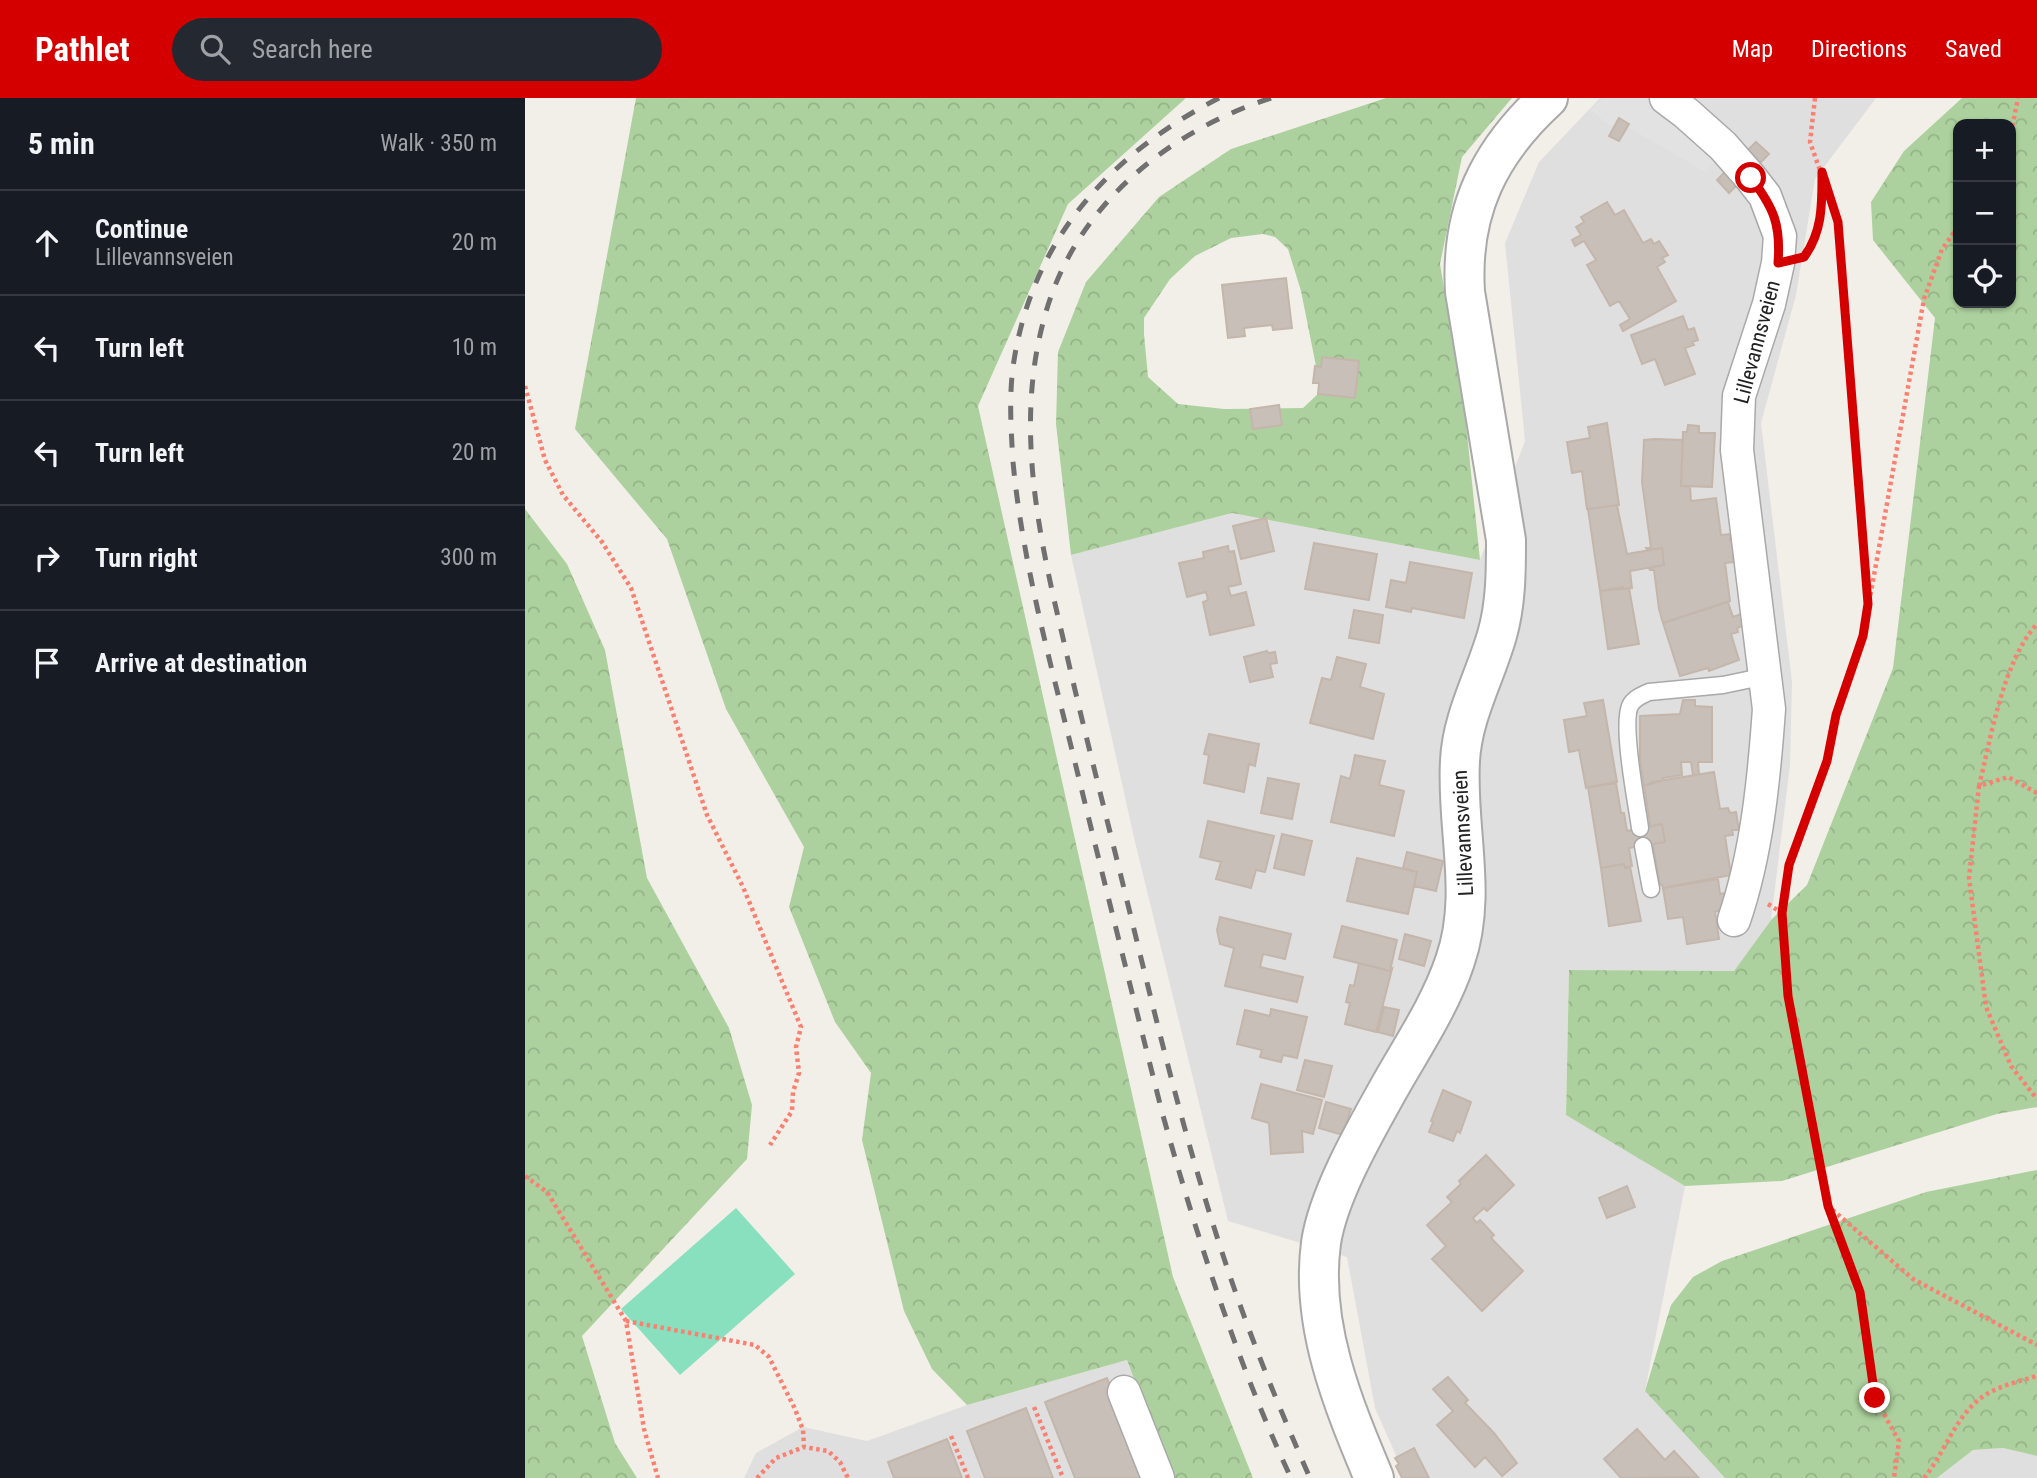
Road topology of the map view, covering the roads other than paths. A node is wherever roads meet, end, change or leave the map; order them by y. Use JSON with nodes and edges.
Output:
{"nodes":[{"id":1,"x":1548,"y":98,"type":"edge"},
{"id":2,"x":1666,"y":98,"type":"edge"},
{"id":3,"x":1766,"y":676,"type":"junction"},
{"id":4,"x":1640,"y":828,"type":"dead end"},
{"id":5,"x":1643,"y":846,"type":"dead end"},
{"id":6,"x":1651,"y":889,"type":"dead end"},
{"id":7,"x":1734,"y":920,"type":"dead end"},
{"id":8,"x":1124,"y":1392,"type":"dead end"},
{"id":9,"x":1158,"y":1478,"type":"edge"},
{"id":10,"x":1374,"y":1478,"type":"edge"}],
"edges":[{"from":1,"to":10,"type":"street","name":"Lillevannsveien"},
{"from":2,"to":3,"type":"street","name":"Lillevannsveien"},
{"from":3,"to":4,"type":"lane"},
{"from":3,"to":7,"type":"street","name":"Lillevannsveien"},
{"from":5,"to":6,"type":"lane"},
{"from":8,"to":9,"type":"street"}]}
